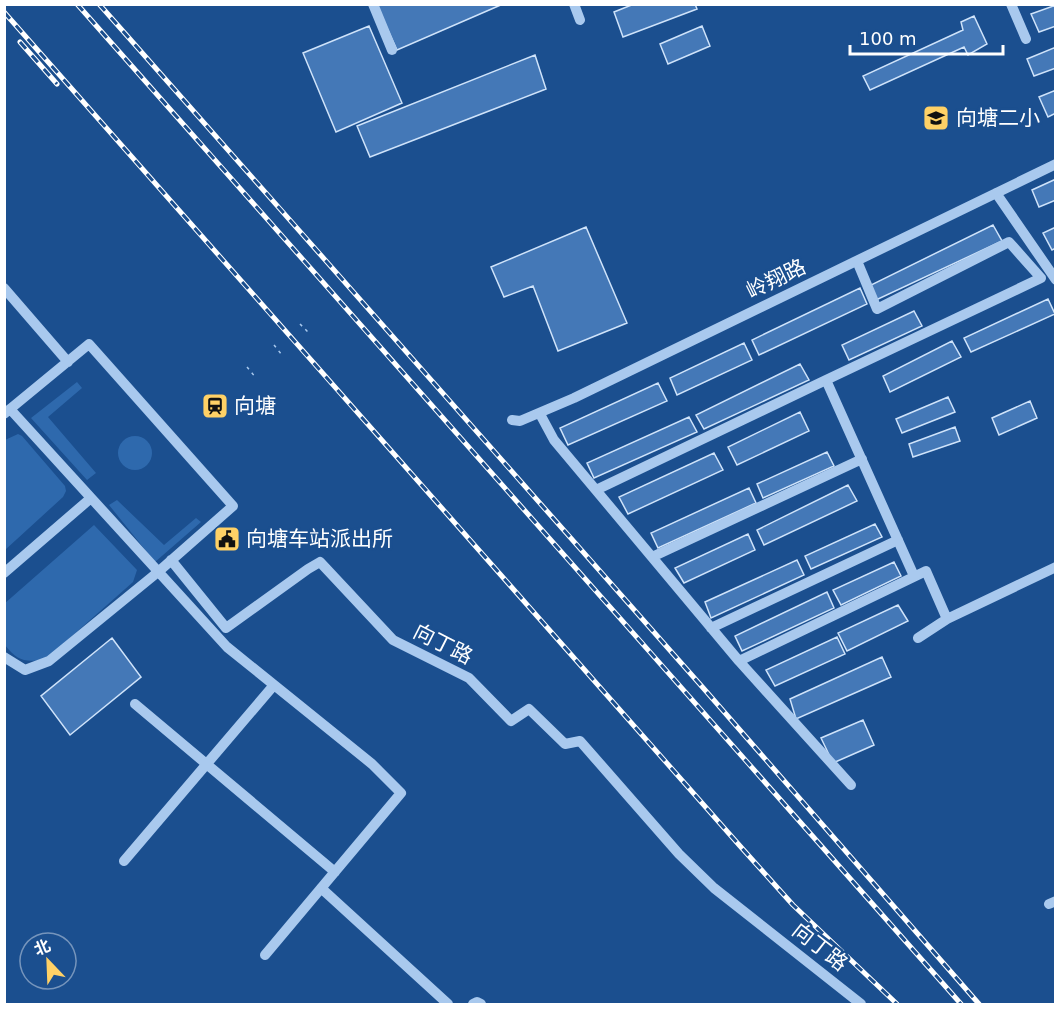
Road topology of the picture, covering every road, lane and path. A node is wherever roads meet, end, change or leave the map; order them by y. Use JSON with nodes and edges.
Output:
{"nodes":[{"id":1,"x":373,"y":4,"type":"edge"},
{"id":2,"x":574,"y":4,"type":"edge"},
{"id":3,"x":1011,"y":4,"type":"edge"},
{"id":4,"x":580,"y":20,"type":"dead end"},
{"id":5,"x":1026,"y":39,"type":"dead end"},
{"id":6,"x":392,"y":50,"type":"dead end"},
{"id":7,"x":1056,"y":164,"type":"edge"},
{"id":8,"x":996,"y":193,"type":"junction"},
{"id":9,"x":857,"y":261,"type":"junction"},
{"id":10,"x":1056,"y":280,"type":"edge"},
{"id":11,"x":4,"y":288,"type":"edge"},
{"id":12,"x":300,"y":324,"type":"dead end"},
{"id":13,"x":308,"y":332,"type":"dead end"},
{"id":14,"x":274,"y":345,"type":"dead end"},
{"id":15,"x":282,"y":355,"type":"dead end"},
{"id":16,"x":68,"y":362,"type":"junction"},
{"id":17,"x":247,"y":367,"type":"dead end"},
{"id":18,"x":256,"y":378,"type":"dead end"},
{"id":19,"x":826,"y":380,"type":"junction"},
{"id":20,"x":7,"y":412,"type":"edge"},
{"id":21,"x":540,"y":414,"type":"junction"},
{"id":22,"x":512,"y":420,"type":"dead end"},
{"id":23,"x":862,"y":459,"type":"junction"},
{"id":24,"x":596,"y":490,"type":"junction"},
{"id":25,"x":91,"y":498,"type":"junction"},
{"id":26,"x":898,"y":540,"type":"junction"},
{"id":27,"x":652,"y":557,"type":"junction"},
{"id":28,"x":171,"y":560,"type":"junction"},
{"id":29,"x":1056,"y":567,"type":"edge"},
{"id":30,"x":158,"y":572,"type":"junction"},
{"id":31,"x":4,"y":573,"type":"edge"},
{"id":32,"x":914,"y":576,"type":"junction"},
{"id":33,"x":947,"y":619,"type":"junction"},
{"id":34,"x":711,"y":628,"type":"junction"},
{"id":35,"x":918,"y":638,"type":"dead end"},
{"id":36,"x":4,"y":657,"type":"edge"},
{"id":37,"x":739,"y":662,"type":"junction"},
{"id":38,"x":273,"y":685,"type":"junction"},
{"id":39,"x":135,"y":704,"type":"dead end"},
{"id":40,"x":206,"y":764,"type":"junction"},
{"id":41,"x":851,"y":785,"type":"dead end"},
{"id":42,"x":124,"y":861,"type":"dead end"},
{"id":43,"x":335,"y":872,"type":"junction"},
{"id":44,"x":321,"y":888,"type":"junction"},
{"id":45,"x":265,"y":955,"type":"dead end"},
{"id":46,"x":448,"y":1005,"type":"edge"},
{"id":47,"x":473,"y":1005,"type":"edge"},
{"id":48,"x":481,"y":1005,"type":"edge"},
{"id":49,"x":861,"y":1005,"type":"edge"}],
"edges":[{"from":1,"to":6,"type":"street"},
{"from":2,"to":4,"type":"street"},
{"from":3,"to":5,"type":"street"},
{"from":7,"to":8,"type":"street","name":"岭翔路"},
{"from":8,"to":9,"type":"street","name":"岭翔路"},
{"from":8,"to":10,"type":"street"},
{"from":9,"to":19,"type":"street"},
{"from":9,"to":21,"type":"street","name":"岭翔路"},
{"from":11,"to":16,"type":"street"},
{"from":12,"to":13,"type":"path"},
{"from":14,"to":15,"type":"path"},
{"from":16,"to":20,"type":"street"},
{"from":16,"to":28,"type":"street"},
{"from":17,"to":18,"type":"path"},
{"from":19,"to":23,"type":"street"},
{"from":19,"to":24,"type":"street"},
{"from":20,"to":25,"type":"street"},
{"from":21,"to":22,"type":"street","name":"岭翔路"},
{"from":21,"to":24,"type":"street"},
{"from":23,"to":26,"type":"street"},
{"from":23,"to":27,"type":"street"},
{"from":24,"to":27,"type":"street"},
{"from":25,"to":30,"type":"street"},
{"from":25,"to":31,"type":"street"},
{"from":26,"to":32,"type":"street"},
{"from":26,"to":34,"type":"street"},
{"from":27,"to":34,"type":"street"},
{"from":28,"to":30,"type":"street"},
{"from":28,"to":49,"type":"street","name":"向丁路"},
{"from":29,"to":33,"type":"street"},
{"from":30,"to":36,"type":"street"},
{"from":30,"to":38,"type":"street"},
{"from":32,"to":33,"type":"street"},
{"from":32,"to":37,"type":"street"},
{"from":33,"to":35,"type":"street"},
{"from":34,"to":37,"type":"street"},
{"from":37,"to":41,"type":"street"},
{"from":38,"to":40,"type":"street"},
{"from":38,"to":43,"type":"street"},
{"from":39,"to":40,"type":"street"},
{"from":40,"to":42,"type":"street"},
{"from":40,"to":43,"type":"street"},
{"from":43,"to":44,"type":"street"},
{"from":44,"to":45,"type":"street"},
{"from":44,"to":46,"type":"street"},
{"from":47,"to":48,"type":"street"}]}
